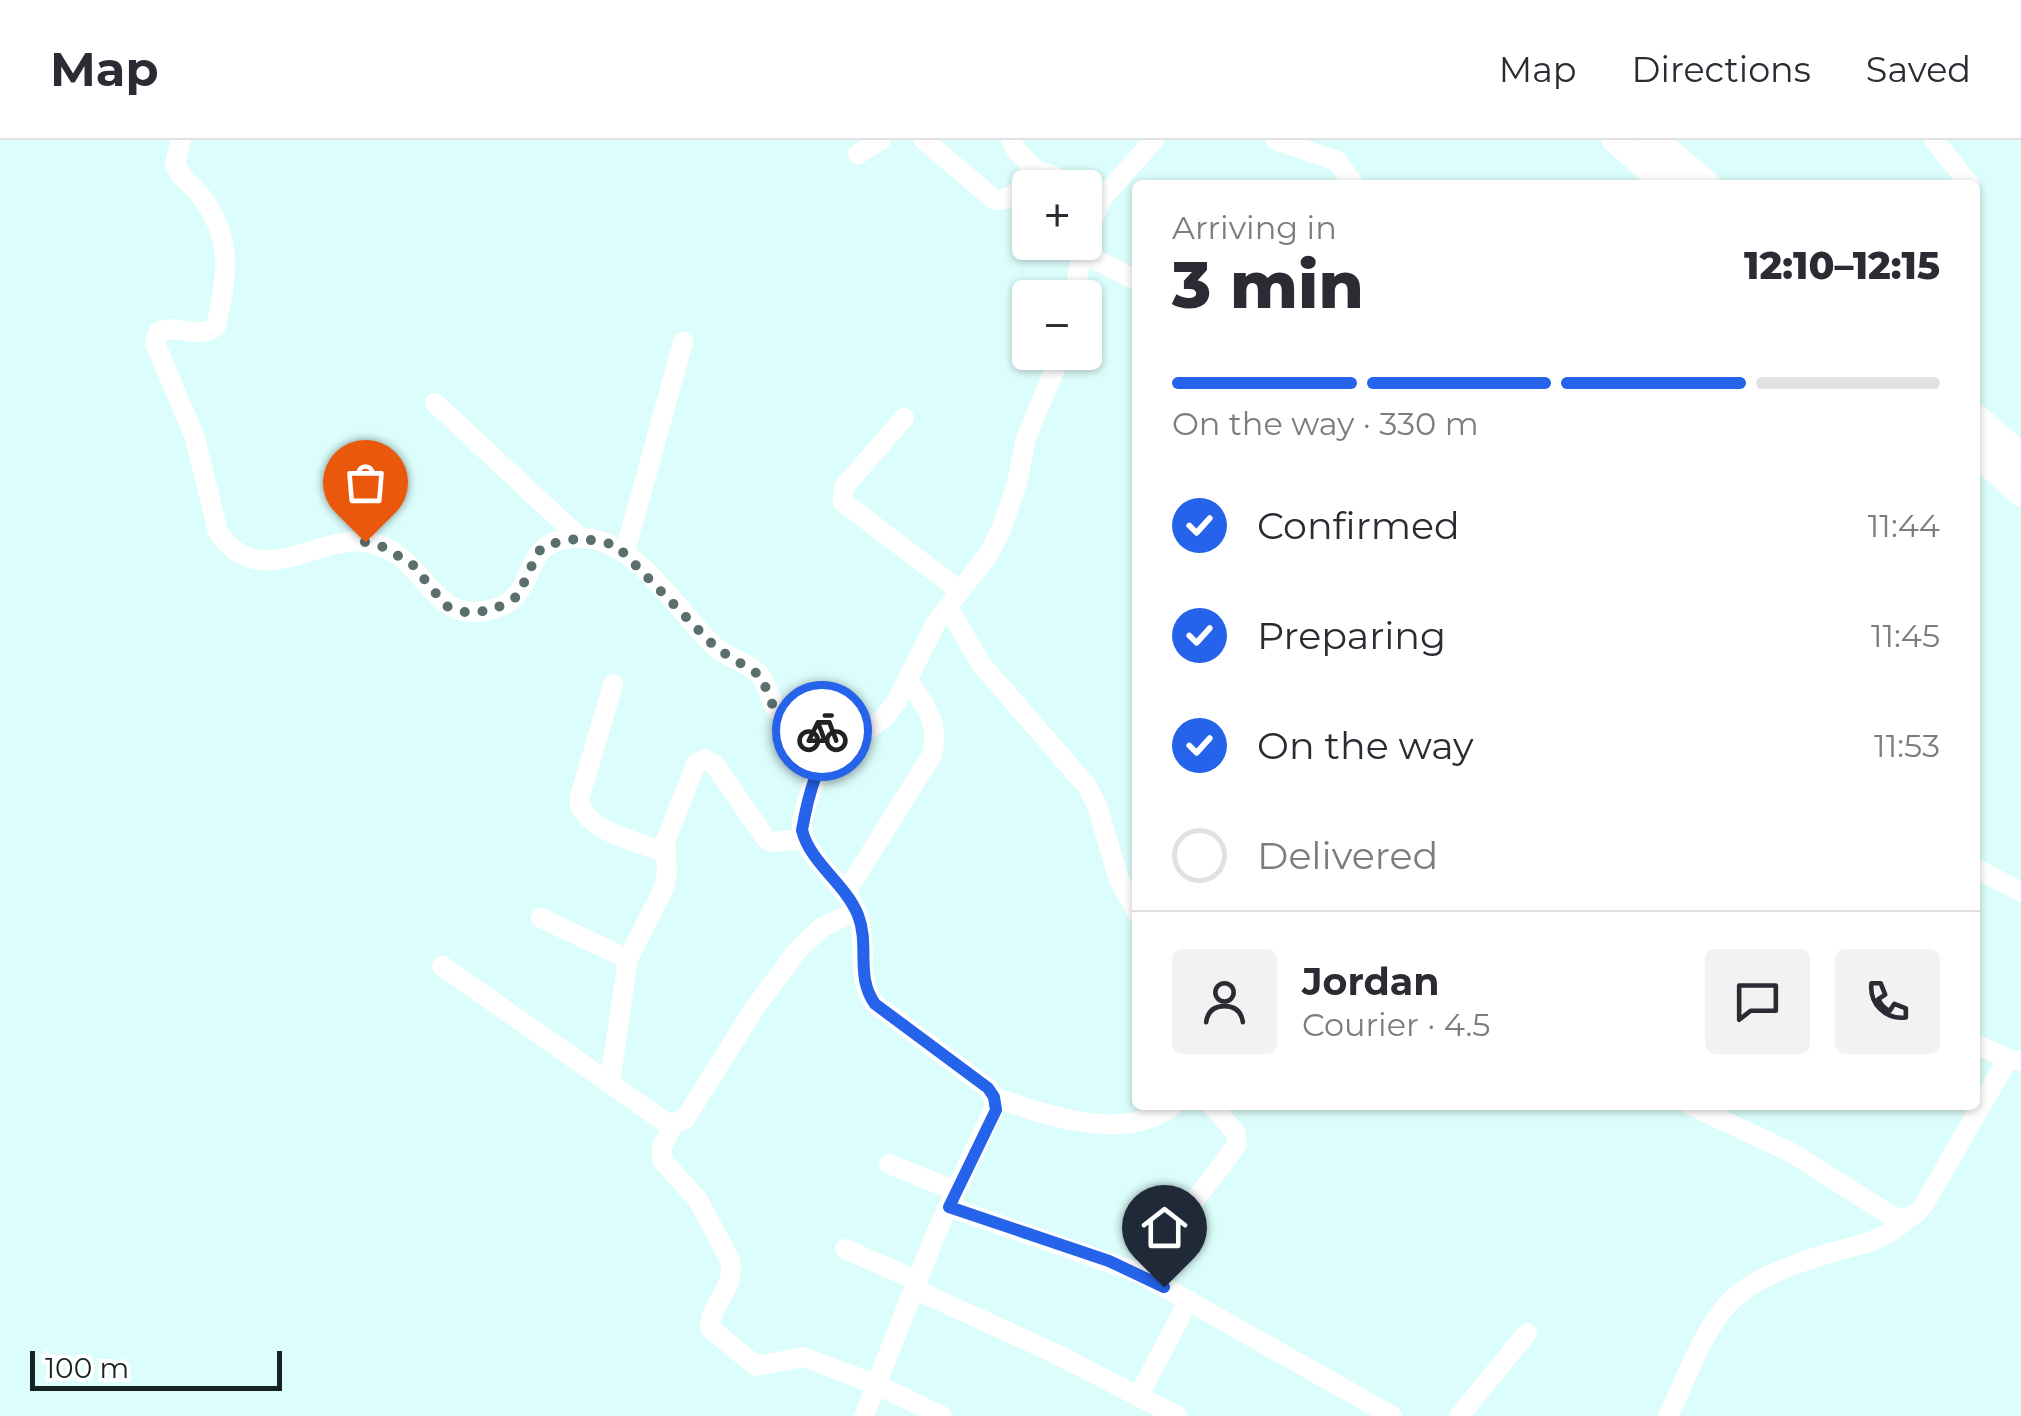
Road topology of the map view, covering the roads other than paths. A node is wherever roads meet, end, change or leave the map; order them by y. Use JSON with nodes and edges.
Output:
{"nodes":[{"id":1,"x":182,"y":140,"type":"edge"},
{"id":2,"x":881,"y":140,"type":"edge"},
{"id":3,"x":924,"y":140,"type":"edge"},
{"id":4,"x":1011,"y":140,"type":"edge"},
{"id":5,"x":1276,"y":140,"type":"edge"},
{"id":6,"x":1616,"y":140,"type":"edge"},
{"id":7,"x":1654,"y":140,"type":"edge"},
{"id":8,"x":1934,"y":140,"type":"edge"},
{"id":9,"x":1149,"y":141,"type":"edge"},
{"id":10,"x":858,"y":154,"type":"dead end"},
{"id":11,"x":1036,"y":170,"type":"edge"},
{"id":12,"x":1350,"y":180,"type":"edge"},
{"id":13,"x":1676,"y":180,"type":"edge"},
{"id":14,"x":1678,"y":180,"type":"edge"},
{"id":15,"x":1966,"y":180,"type":"edge"},
{"id":16,"x":1102,"y":191,"type":"edge"},
{"id":17,"x":1012,"y":196,"type":"edge"},
{"id":18,"x":1102,"y":257,"type":"edge"},
{"id":19,"x":1132,"y":277,"type":"edge"},
{"id":20,"x":684,"y":342,"type":"dead end"},
{"id":21,"x":1054,"y":370,"type":"edge"},
{"id":22,"x":435,"y":403,"type":"dead end"},
{"id":23,"x":904,"y":418,"type":"dead end"},
{"id":24,"x":1980,"y":422,"type":"edge"},
{"id":25,"x":1980,"y":455,"type":"edge"},
{"id":26,"x":2021,"y":457,"type":"edge"},
{"id":27,"x":2021,"y":492,"type":"edge"},
{"id":28,"x":580,"y":538,"type":"junction"},
{"id":29,"x":625,"y":552,"type":"junction"},
{"id":30,"x":954,"y":599,"type":"junction"},
{"id":31,"x":907,"y":681,"type":"junction"},
{"id":32,"x":612,"y":684,"type":"dead end"},
{"id":33,"x":843,"y":738,"type":"junction"},
{"id":34,"x":804,"y":839,"type":"junction"},
{"id":35,"x":664,"y":852,"type":"junction"},
{"id":36,"x":1980,"y":871,"type":"edge"},
{"id":37,"x":846,"y":892,"type":"junction"},
{"id":38,"x":2021,"y":892,"type":"edge"},
{"id":39,"x":1132,"y":903,"type":"edge"},
{"id":40,"x":857,"y":912,"type":"junction"},
{"id":41,"x":541,"y":918,"type":"dead end"},
{"id":42,"x":628,"y":958,"type":"junction"},
{"id":43,"x":442,"y":966,"type":"dead end"},
{"id":44,"x":1980,"y":1046,"type":"edge"},
{"id":45,"x":2014,"y":1060,"type":"edge"},
{"id":46,"x":610,"y":1082,"type":"junction"},
{"id":47,"x":994,"y":1097,"type":"junction"},
{"id":48,"x":1163,"y":1110,"type":"edge"},
{"id":49,"x":1217,"y":1110,"type":"edge"},
{"id":50,"x":1701,"y":1110,"type":"edge"},
{"id":51,"x":674,"y":1124,"type":"junction"},
{"id":52,"x":890,"y":1164,"type":"dead end"},
{"id":53,"x":952,"y":1199,"type":"junction"},
{"id":54,"x":1907,"y":1219,"type":"junction"},
{"id":55,"x":845,"y":1249,"type":"dead end"},
{"id":56,"x":1139,"y":1274,"type":"junction"},
{"id":57,"x":916,"y":1285,"type":"junction"},
{"id":58,"x":1189,"y":1300,"type":"junction"},
{"id":59,"x":1526,"y":1333,"type":"dead end"},
{"id":60,"x":877,"y":1385,"type":"junction"},
{"id":61,"x":1138,"y":1397,"type":"junction"},
{"id":62,"x":864,"y":1416,"type":"edge"},
{"id":63,"x":942,"y":1416,"type":"edge"},
{"id":64,"x":1177,"y":1416,"type":"edge"},
{"id":65,"x":1392,"y":1416,"type":"edge"},
{"id":66,"x":1459,"y":1416,"type":"edge"},
{"id":67,"x":1668,"y":1416,"type":"edge"}],
"edges":[{"from":1,"to":28,"type":"street"},
{"from":2,"to":10,"type":"street"},
{"from":3,"to":17,"type":"street"},
{"from":4,"to":11,"type":"street"},
{"from":5,"to":12,"type":"street"},
{"from":6,"to":13,"type":"main road"},
{"from":7,"to":14,"type":"main road"},
{"from":8,"to":15,"type":"street"},
{"from":9,"to":16,"type":"street"},
{"from":18,"to":19,"type":"street"},
{"from":20,"to":29,"type":"street"},
{"from":21,"to":30,"type":"street"},
{"from":22,"to":28,"type":"street"},
{"from":23,"to":30,"type":"street"},
{"from":24,"to":26,"type":"main road"},
{"from":25,"to":27,"type":"main road"},
{"from":28,"to":29,"type":"street"},
{"from":29,"to":33,"type":"street"},
{"from":30,"to":31,"type":"street"},
{"from":30,"to":39,"type":"street"},
{"from":31,"to":33,"type":"street"},
{"from":31,"to":37,"type":"street"},
{"from":32,"to":35,"type":"street"},
{"from":33,"to":34,"type":"street"},
{"from":34,"to":35,"type":"street"},
{"from":34,"to":37,"type":"street"},
{"from":35,"to":42,"type":"street"},
{"from":36,"to":38,"type":"street"},
{"from":37,"to":40,"type":"street"},
{"from":40,"to":47,"type":"street"},
{"from":40,"to":51,"type":"street"},
{"from":41,"to":42,"type":"street"},
{"from":42,"to":46,"type":"street"},
{"from":43,"to":46,"type":"street"},
{"from":44,"to":45,"type":"street"},
{"from":45,"to":54,"type":"street"},
{"from":46,"to":51,"type":"street"},
{"from":47,"to":48,"type":"street"},
{"from":47,"to":53,"type":"street"},
{"from":49,"to":56,"type":"street"},
{"from":50,"to":54,"type":"street"},
{"from":51,"to":60,"type":"street"},
{"from":52,"to":53,"type":"street"},
{"from":53,"to":56,"type":"street"},
{"from":53,"to":57,"type":"street"},
{"from":54,"to":67,"type":"street"},
{"from":55,"to":57,"type":"street"},
{"from":56,"to":58,"type":"street"},
{"from":57,"to":60,"type":"street"},
{"from":57,"to":61,"type":"street"},
{"from":58,"to":61,"type":"street"},
{"from":58,"to":65,"type":"street"},
{"from":59,"to":66,"type":"street"},
{"from":60,"to":62,"type":"street"},
{"from":60,"to":63,"type":"street"},
{"from":61,"to":64,"type":"street"}]}
